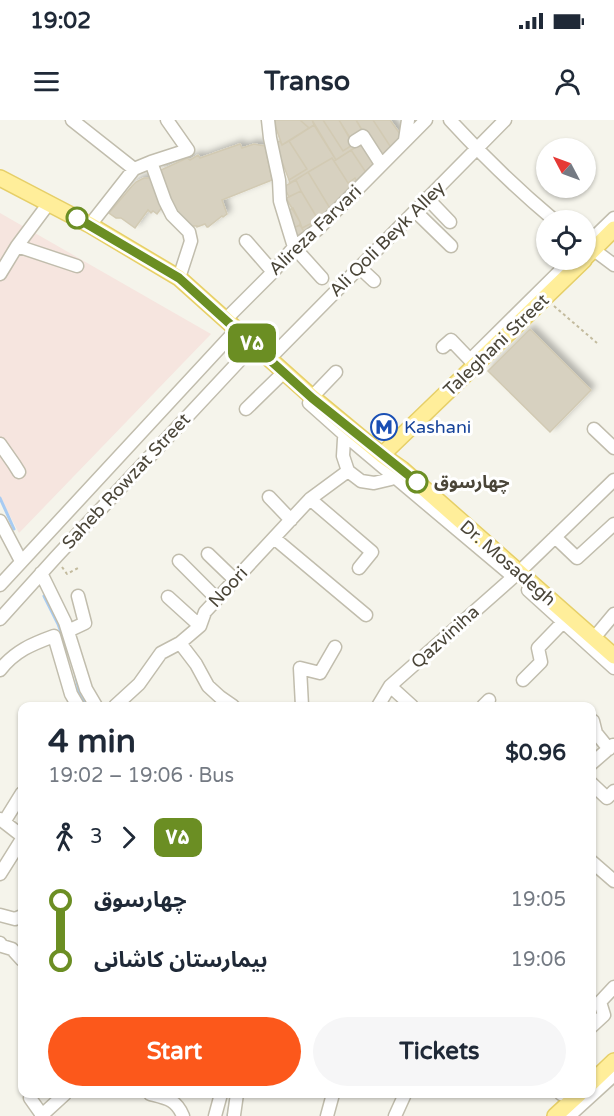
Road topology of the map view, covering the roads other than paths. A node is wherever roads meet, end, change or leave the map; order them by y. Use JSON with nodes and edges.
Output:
{"nodes":[{"id":1,"x":92,"y":120,"type":"edge"},
{"id":2,"x":167,"y":120,"type":"edge"},
{"id":3,"x":268,"y":120,"type":"edge"},
{"id":4,"x":408,"y":120,"type":"edge"},
{"id":5,"x":426,"y":120,"type":"edge"},
{"id":6,"x":450,"y":120,"type":"edge"},
{"id":7,"x":505,"y":120,"type":"edge"},
{"id":8,"x":76,"y":123,"type":"edge"},
{"id":9,"x":405,"y":140,"type":"junction"},
{"id":10,"x":355,"y":141,"type":"dead end"},
{"id":11,"x":476,"y":149,"type":"junction"},
{"id":12,"x":151,"y":162,"type":"junction"},
{"id":13,"x":381,"y":165,"type":"junction"},
{"id":14,"x":134,"y":170,"type":"junction"},
{"id":15,"x":0,"y":178,"type":"edge"},
{"id":16,"x":0,"y":183,"type":"edge"},
{"id":17,"x":427,"y":198,"type":"junction"},
{"id":18,"x":47,"y":205,"type":"junction"},
{"id":19,"x":542,"y":210,"type":"edge"},
{"id":20,"x":415,"y":211,"type":"junction"},
{"id":21,"x":614,"y":218,"type":"edge"},
{"id":22,"x":450,"y":222,"type":"dead end"},
{"id":23,"x":90,"y":225,"type":"junction"},
{"id":24,"x":614,"y":230,"type":"edge"},
{"id":25,"x":246,"y":241,"type":"dead end"},
{"id":26,"x":596,"y":241,"type":"edge"},
{"id":27,"x":596,"y":245,"type":"edge"},
{"id":28,"x":17,"y":246,"type":"junction"},
{"id":29,"x":452,"y":246,"type":"dead end"},
{"id":30,"x":294,"y":247,"type":"junction"},
{"id":31,"x":596,"y":256,"type":"edge"},
{"id":32,"x":614,"y":265,"type":"edge"},
{"id":33,"x":77,"y":266,"type":"dead end"},
{"id":34,"x":360,"y":268,"type":"junction"},
{"id":35,"x":562,"y":270,"type":"edge"},
{"id":36,"x":570,"y":270,"type":"edge"},
{"id":37,"x":273,"y":272,"type":"junction"},
{"id":38,"x":0,"y":274,"type":"edge"},
{"id":39,"x":179,"y":278,"type":"junction"},
{"id":40,"x":322,"y":278,"type":"dead end"},
{"id":41,"x":374,"y":281,"type":"dead end"},
{"id":42,"x":232,"y":327,"type":"junction"},
{"id":43,"x":252,"y":347,"type":"junction"},
{"id":44,"x":444,"y":348,"type":"dead end"},
{"id":45,"x":269,"y":359,"type":"junction"},
{"id":46,"x":472,"y":363,"type":"junction"},
{"id":47,"x":336,"y":372,"type":"dead end"},
{"id":48,"x":281,"y":375,"type":"junction"},
{"id":49,"x":312,"y":398,"type":"junction"},
{"id":50,"x":246,"y":409,"type":"dead end"},
{"id":51,"x":594,"y":429,"type":"dead end"},
{"id":52,"x":348,"y":432,"type":"junction"},
{"id":53,"x":0,"y":444,"type":"edge"},
{"id":54,"x":614,"y":448,"type":"edge"},
{"id":55,"x":379,"y":458,"type":"junction"},
{"id":56,"x":348,"y":471,"type":"junction"},
{"id":57,"x":19,"y":472,"type":"dead end"},
{"id":58,"x":398,"y":473,"type":"junction"},
{"id":59,"x":614,"y":481,"type":"edge"},
{"id":60,"x":269,"y":497,"type":"dead end"},
{"id":61,"x":310,"y":499,"type":"junction"},
{"id":62,"x":291,"y":520,"type":"junction"},
{"id":63,"x":0,"y":521,"type":"edge"},
{"id":64,"x":614,"y":524,"type":"edge"},
{"id":65,"x":555,"y":537,"type":"junction"},
{"id":66,"x":274,"y":538,"type":"junction"},
{"id":67,"x":208,"y":554,"type":"dead end"},
{"id":68,"x":21,"y":561,"type":"junction"},
{"id":69,"x":179,"y":561,"type":"dead end"},
{"id":70,"x":359,"y":568,"type":"dead end"},
{"id":71,"x":41,"y":573,"type":"junction"},
{"id":72,"x":516,"y":574,"type":"junction"},
{"id":73,"x":235,"y":579,"type":"junction"},
{"id":74,"x":0,"y":585,"type":"edge"},
{"id":75,"x":78,"y":596,"type":"dead end"},
{"id":76,"x":168,"y":597,"type":"dead end"},
{"id":77,"x":217,"y":599,"type":"junction"},
{"id":78,"x":614,"y":614,"type":"edge"},
{"id":79,"x":366,"y":615,"type":"dead end"},
{"id":80,"x":0,"y":619,"type":"edge"},
{"id":81,"x":566,"y":619,"type":"junction"},
{"id":82,"x":200,"y":626,"type":"junction"},
{"id":83,"x":68,"y":631,"type":"junction"},
{"id":84,"x":594,"y":638,"type":"junction"},
{"id":85,"x":180,"y":643,"type":"junction"},
{"id":86,"x":335,"y":647,"type":"dead end"},
{"id":87,"x":614,"y":656,"type":"edge"},
{"id":88,"x":614,"y":668,"type":"edge"},
{"id":89,"x":0,"y":670,"type":"edge"},
{"id":90,"x":523,"y":680,"type":"dead end"},
{"id":91,"x":390,"y":686,"type":"junction"},
{"id":92,"x":86,"y":689,"type":"junction"},
{"id":93,"x":71,"y":694,"type":"junction"},
{"id":94,"x":76,"y":702,"type":"edge"},
{"id":95,"x":94,"y":702,"type":"edge"},
{"id":96,"x":119,"y":702,"type":"edge"},
{"id":97,"x":227,"y":702,"type":"edge"},
{"id":98,"x":302,"y":702,"type":"edge"},
{"id":99,"x":380,"y":702,"type":"edge"},
{"id":100,"x":408,"y":702,"type":"edge"},
{"id":101,"x":596,"y":733,"type":"edge"},
{"id":102,"x":611,"y":747,"type":"edge"},
{"id":103,"x":596,"y":760,"type":"edge"},
{"id":104,"x":596,"y":788,"type":"edge"},
{"id":105,"x":614,"y":791,"type":"edge"},
{"id":106,"x":18,"y":798,"type":"edge"},
{"id":107,"x":2,"y":820,"type":"edge"},
{"id":108,"x":18,"y":834,"type":"edge"},
{"id":109,"x":18,"y":844,"type":"edge"},
{"id":110,"x":596,"y":865,"type":"edge"},
{"id":111,"x":0,"y":874,"type":"edge"},
{"id":112,"x":614,"y":881,"type":"edge"},
{"id":113,"x":0,"y":915,"type":"edge"},
{"id":114,"x":18,"y":918,"type":"edge"},
{"id":115,"x":0,"y":943,"type":"edge"},
{"id":116,"x":18,"y":956,"type":"edge"},
{"id":117,"x":614,"y":987,"type":"edge"},
{"id":118,"x":596,"y":1022,"type":"edge"},
{"id":119,"x":614,"y":1061,"type":"edge"},
{"id":120,"x":614,"y":1075,"type":"edge"},
{"id":121,"x":596,"y":1078,"type":"edge"},
{"id":122,"x":596,"y":1091,"type":"edge"},
{"id":123,"x":30,"y":1098,"type":"dead end"},
{"id":124,"x":57,"y":1098,"type":"edge"},
{"id":125,"x":168,"y":1098,"type":"edge"},
{"id":126,"x":220,"y":1098,"type":"edge"},
{"id":127,"x":237,"y":1098,"type":"edge"},
{"id":128,"x":332,"y":1098,"type":"edge"},
{"id":129,"x":403,"y":1098,"type":"edge"},
{"id":130,"x":569,"y":1098,"type":"edge"},
{"id":131,"x":589,"y":1098,"type":"edge"},
{"id":132,"x":42,"y":1115,"type":"edge"},
{"id":133,"x":183,"y":1116,"type":"edge"},
{"id":134,"x":215,"y":1116,"type":"edge"},
{"id":135,"x":229,"y":1116,"type":"edge"},
{"id":136,"x":235,"y":1116,"type":"edge"},
{"id":137,"x":327,"y":1116,"type":"edge"},
{"id":138,"x":395,"y":1116,"type":"edge"},
{"id":139,"x":555,"y":1116,"type":"edge"},
{"id":140,"x":569,"y":1116,"type":"edge"}],
"edges":[{"from":1,"to":8,"type":"street"},
{"from":2,"to":12,"type":"street"},
{"from":3,"to":30,"type":"street"},
{"from":4,"to":9,"type":"street"},
{"from":5,"to":9,"type":"street","name":"Alireza Farvari"},
{"from":6,"to":11,"type":"street"},
{"from":7,"to":11,"type":"street","name":"Ali Qoli Beyk Alley"},
{"from":8,"to":14,"type":"street"},
{"from":9,"to":13,"type":"street","name":"Alireza Farvari"},
{"from":10,"to":13,"type":"street"},
{"from":11,"to":17,"type":"street","name":"Ali Qoli Beyk Alley"},
{"from":11,"to":19,"type":"street"},
{"from":12,"to":14,"type":"street"},
{"from":12,"to":39,"type":"street"},
{"from":13,"to":30,"type":"street","name":"Alireza Farvari"},
{"from":14,"to":23,"type":"street"},
{"from":15,"to":18,"type":"main road","name":"Dr. Mosadegh"},
{"from":16,"to":18,"type":"street"},
{"from":17,"to":20,"type":"street","name":"Ali Qoli Beyk Alley"},
{"from":17,"to":22,"type":"street"},
{"from":18,"to":23,"type":"main road","name":"Dr. Mosadegh"},
{"from":18,"to":28,"type":"street"},
{"from":18,"to":42,"type":"street"},
{"from":20,"to":29,"type":"street"},
{"from":20,"to":34,"type":"street","name":"Ali Qoli Beyk Alley"},
{"from":21,"to":26,"type":"street","name":"Taleghani Street"},
{"from":23,"to":39,"type":"main road","name":"Dr. Mosadegh"},
{"from":24,"to":27,"type":"main road","name":"Taleghani Street"},
{"from":25,"to":37,"type":"street"},
{"from":28,"to":33,"type":"street"},
{"from":28,"to":38,"type":"street"},
{"from":30,"to":37,"type":"street","name":"Alireza Farvari"},
{"from":30,"to":40,"type":"street"},
{"from":31,"to":32,"type":"street"},
{"from":34,"to":41,"type":"street"},
{"from":34,"to":45,"type":"street","name":"Ali Qoli Beyk Alley"},
{"from":35,"to":46,"type":"street","name":"Taleghani Street"},
{"from":36,"to":46,"type":"main road","name":"Taleghani Street"},
{"from":37,"to":42,"type":"street","name":"Alireza Farvari"},
{"from":39,"to":42,"type":"main road","name":"Dr. Mosadegh"},
{"from":42,"to":43,"type":"main road","name":"Dr. Mosadegh"},
{"from":42,"to":68,"type":"street","name":"Saheb Rowzat Street"},
{"from":43,"to":45,"type":"main road","name":"Dr. Mosadegh"},
{"from":43,"to":48,"type":"street"},
{"from":43,"to":71,"type":"street","name":"Saheb Rowzat Street"},
{"from":44,"to":46,"type":"street"},
{"from":45,"to":48,"type":"main road","name":"Dr. Mosadegh"},
{"from":46,"to":55,"type":"main road","name":"Taleghani Street"},
{"from":47,"to":49,"type":"street"},
{"from":48,"to":49,"type":"main road","name":"Dr. Mosadegh"},
{"from":48,"to":50,"type":"street"},
{"from":48,"to":52,"type":"street"},
{"from":49,"to":52,"type":"main road","name":"Dr. Mosadegh"},
{"from":51,"to":54,"type":"street"},
{"from":52,"to":55,"type":"main road","name":"Dr. Mosadegh"},
{"from":52,"to":56,"type":"street"},
{"from":53,"to":57,"type":"street"},
{"from":55,"to":58,"type":"main road","name":"Dr. Mosadegh"},
{"from":56,"to":58,"type":"street"},
{"from":56,"to":61,"type":"street","name":"Noori"},
{"from":58,"to":72,"type":"main road","name":"Dr. Mosadegh"},
{"from":59,"to":65,"type":"street","name":"Qazviniha"},
{"from":60,"to":62,"type":"street"},
{"from":61,"to":62,"type":"street","name":"Noori"},
{"from":61,"to":70,"type":"street"},
{"from":62,"to":66,"type":"street","name":"Noori"},
{"from":63,"to":68,"type":"street"},
{"from":64,"to":65,"type":"street"},
{"from":65,"to":72,"type":"street","name":"Qazviniha"},
{"from":66,"to":73,"type":"street","name":"Noori"},
{"from":66,"to":79,"type":"street"},
{"from":67,"to":73,"type":"street"},
{"from":68,"to":74,"type":"street","name":"Saheb Rowzat Street"},
{"from":69,"to":77,"type":"street"},
{"from":71,"to":80,"type":"street","name":"Saheb Rowzat Street"},
{"from":71,"to":83,"type":"street"},
{"from":72,"to":81,"type":"main road","name":"Dr. Mosadegh"},
{"from":72,"to":91,"type":"street","name":"Qazviniha"},
{"from":73,"to":77,"type":"street","name":"Noori"},
{"from":75,"to":83,"type":"street"},
{"from":76,"to":82,"type":"street"},
{"from":77,"to":82,"type":"street","name":"Noori"},
{"from":78,"to":84,"type":"street"},
{"from":81,"to":84,"type":"main road","name":"Dr. Mosadegh"},
{"from":81,"to":88,"type":"street"},
{"from":81,"to":90,"type":"street"},
{"from":82,"to":85,"type":"street","name":"Noori"},
{"from":83,"to":92,"type":"street"},
{"from":84,"to":87,"type":"main road","name":"Dr. Mosadegh"},
{"from":85,"to":96,"type":"street","name":"Noori"},
{"from":85,"to":97,"type":"street"},
{"from":86,"to":98,"type":"street"},
{"from":89,"to":93,"type":"street"},
{"from":91,"to":99,"type":"street","name":"Qazviniha"},
{"from":91,"to":100,"type":"street"},
{"from":92,"to":93,"type":"street"},
{"from":92,"to":95,"type":"street"},
{"from":93,"to":94,"type":"street"},
{"from":101,"to":102,"type":"street"},
{"from":102,"to":103,"type":"street"},
{"from":104,"to":105,"type":"street"},
{"from":106,"to":107,"type":"street"},
{"from":107,"to":108,"type":"street"},
{"from":109,"to":111,"type":"street"},
{"from":110,"to":112,"type":"street"},
{"from":113,"to":114,"type":"street"},
{"from":115,"to":116,"type":"street"},
{"from":117,"to":118,"type":"street"},
{"from":119,"to":121,"type":"main road"},
{"from":120,"to":122,"type":"street"},
{"from":123,"to":132,"type":"street"},
{"from":124,"to":132,"type":"street"},
{"from":125,"to":133,"type":"street"},
{"from":126,"to":134,"type":"street"},
{"from":127,"to":136,"type":"street"},
{"from":128,"to":137,"type":"street"},
{"from":129,"to":138,"type":"street"},
{"from":130,"to":139,"type":"main road"},
{"from":131,"to":140,"type":"street"},
{"from":135,"to":136,"type":"street"}]}
